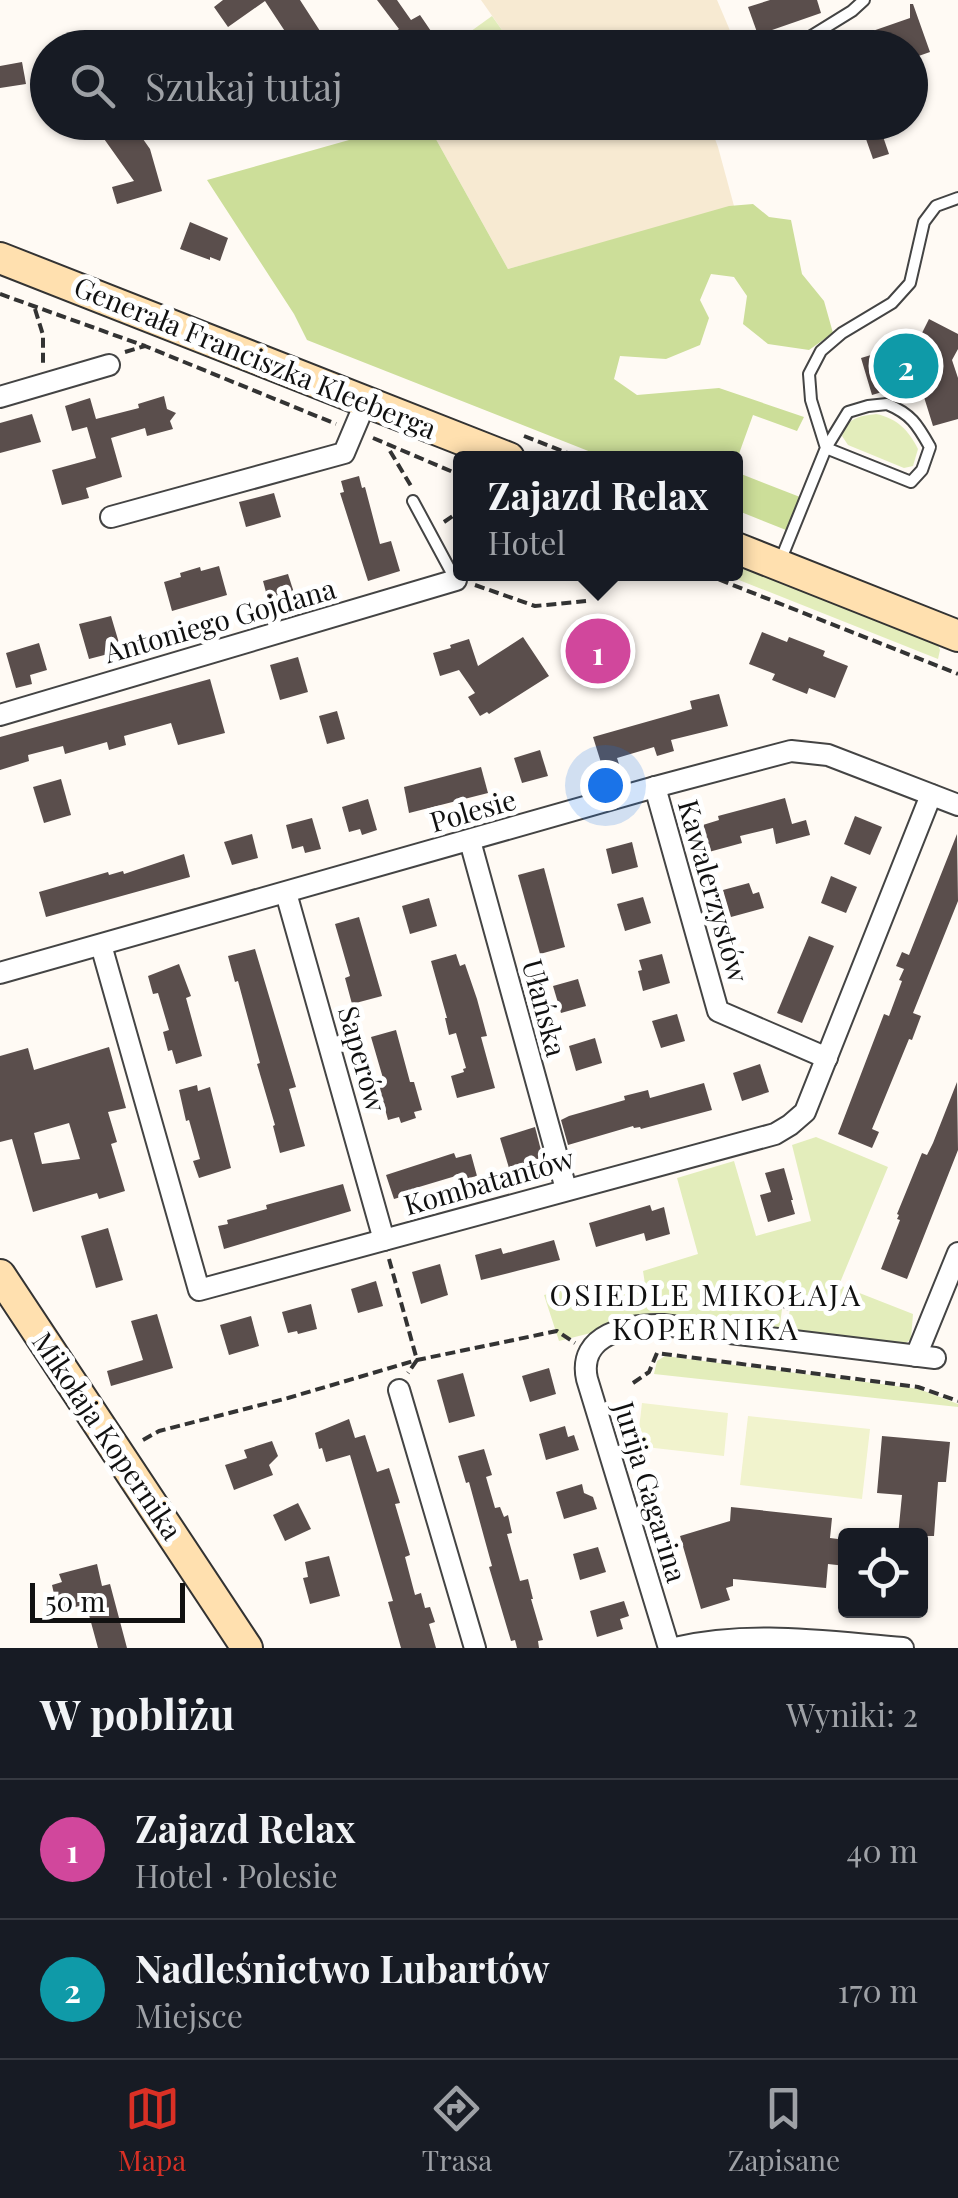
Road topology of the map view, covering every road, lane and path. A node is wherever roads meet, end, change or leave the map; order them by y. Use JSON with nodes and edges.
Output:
{"nodes":[{"id":1,"x":864,"y":0,"type":"edge"},
{"id":2,"x":821,"y":30,"type":"edge"},
{"id":3,"x":958,"y":198,"type":"edge"},
{"id":4,"x":0,"y":258,"type":"edge"},
{"id":5,"x":0,"y":294,"type":"edge"},
{"id":6,"x":34,"y":307,"type":"junction"},
{"id":7,"x":109,"y":365,"type":"dead end"},
{"id":8,"x":28,"y":389,"type":"junction"},
{"id":9,"x":0,"y":397,"type":"edge"},
{"id":10,"x":366,"y":401,"type":"junction"},
{"id":11,"x":354,"y":432,"type":"junction"},
{"id":12,"x":826,"y":448,"type":"junction"},
{"id":13,"x":390,"y":450,"type":"dead end"},
{"id":14,"x":491,"y":451,"type":"edge"},
{"id":15,"x":453,"y":472,"type":"edge"},
{"id":16,"x":413,"y":501,"type":"joint"},
{"id":17,"x":453,"y":516,"type":"edge"},
{"id":18,"x":111,"y":518,"type":"dead end"},
{"id":19,"x":430,"y":532,"type":"junction"},
{"id":20,"x":743,"y":551,"type":"edge"},
{"id":21,"x":779,"y":565,"type":"junction"},
{"id":22,"x":453,"y":574,"type":"edge"},
{"id":23,"x":453,"y":581,"type":"edge"},
{"id":24,"x":460,"y":581,"type":"edge"},
{"id":25,"x":723,"y":581,"type":"edge"},
{"id":26,"x":586,"y":601,"type":"dead end"},
{"id":27,"x":958,"y":636,"type":"edge"},
{"id":28,"x":958,"y":674,"type":"edge"},
{"id":29,"x":0,"y":715,"type":"edge"},
{"id":30,"x":655,"y":788,"type":"junction"},
{"id":31,"x":931,"y":794,"type":"junction"},
{"id":32,"x":958,"y":805,"type":"edge"},
{"id":33,"x":470,"y":841,"type":"junction"},
{"id":34,"x":286,"y":893,"type":"junction"},
{"id":35,"x":101,"y":945,"type":"junction"},
{"id":36,"x":0,"y":973,"type":"edge"},
{"id":37,"x":827,"y":1058,"type":"junction"},
{"id":38,"x":566,"y":1188,"type":"junction"},
{"id":39,"x":384,"y":1240,"type":"junction"},
{"id":40,"x":958,"y":1253,"type":"edge"},
{"id":41,"x":0,"y":1275,"type":"edge"},
{"id":42,"x":722,"y":1298,"type":"dead end"},
{"id":43,"x":786,"y":1341,"type":"junction"},
{"id":44,"x":588,"y":1351,"type":"junction"},
{"id":45,"x":417,"y":1360,"type":"junction"},
{"id":46,"x":633,"y":1384,"type":"dead end"},
{"id":47,"x":400,"y":1390,"type":"dead end"},
{"id":48,"x":958,"y":1401,"type":"edge"},
{"id":49,"x":144,"y":1440,"type":"dead end"},
{"id":50,"x":247,"y":1648,"type":"edge"},
{"id":51,"x":475,"y":1648,"type":"edge"},
{"id":52,"x":672,"y":1648,"type":"edge"},
{"id":53,"x":903,"y":1648,"type":"edge"}],
"edges":[{"from":1,"to":2,"type":"lane"},
{"from":3,"to":12,"type":"lane"},
{"from":4,"to":10,"type":"main road","name":"Generała Franciszka Kleeberga"},
{"from":5,"to":6,"type":"path"},
{"from":6,"to":8,"type":"path"},
{"from":6,"to":11,"type":"path"},
{"from":7,"to":8,"type":"street"},
{"from":8,"to":9,"type":"street"},
{"from":10,"to":11,"type":"street"},
{"from":10,"to":14,"type":"main road","name":"Generała Franciszka Kleeberga"},
{"from":11,"to":15,"type":"path"},
{"from":11,"to":18,"type":"street"},
{"from":12,"to":12,"type":"lane"},
{"from":12,"to":21,"type":"lane"},
{"from":13,"to":16,"type":"path"},
{"from":16,"to":19,"type":"lane"},
{"from":17,"to":19,"type":"path"},
{"from":19,"to":22,"type":"lane"},
{"from":20,"to":21,"type":"main road"},
{"from":21,"to":27,"type":"main road"},
{"from":23,"to":29,"type":"street","name":"Antoniego Gojdana"},
{"from":24,"to":26,"type":"path"},
{"from":25,"to":28,"type":"path"},
{"from":30,"to":31,"type":"street","name":"Polesie"},
{"from":30,"to":33,"type":"street","name":"Polesie"},
{"from":30,"to":37,"type":"street","name":"Kawalerzystów"},
{"from":31,"to":32,"type":"street","name":"Polesie"},
{"from":31,"to":37,"type":"street","name":"Kombatantów"},
{"from":33,"to":34,"type":"street","name":"Polesie"},
{"from":33,"to":38,"type":"street","name":"Ułańska"},
{"from":34,"to":35,"type":"street","name":"Polesie"},
{"from":34,"to":39,"type":"street","name":"Saperów"},
{"from":35,"to":36,"type":"street","name":"Polesie"},
{"from":35,"to":39,"type":"street","name":"Kombatantów"},
{"from":37,"to":38,"type":"street","name":"Kombatantów"},
{"from":38,"to":39,"type":"street","name":"Kombatantów"},
{"from":39,"to":45,"type":"path"},
{"from":40,"to":43,"type":"street"},
{"from":41,"to":50,"type":"main road","name":"Mikołaja Kopernika"},
{"from":42,"to":43,"type":"path"},
{"from":43,"to":44,"type":"street"},
{"from":44,"to":45,"type":"path"},
{"from":44,"to":52,"type":"street","name":"Jurija Gagarina"},
{"from":45,"to":49,"type":"path"},
{"from":46,"to":48,"type":"path"},
{"from":47,"to":51,"type":"street"},
{"from":52,"to":53,"type":"street"}]}
